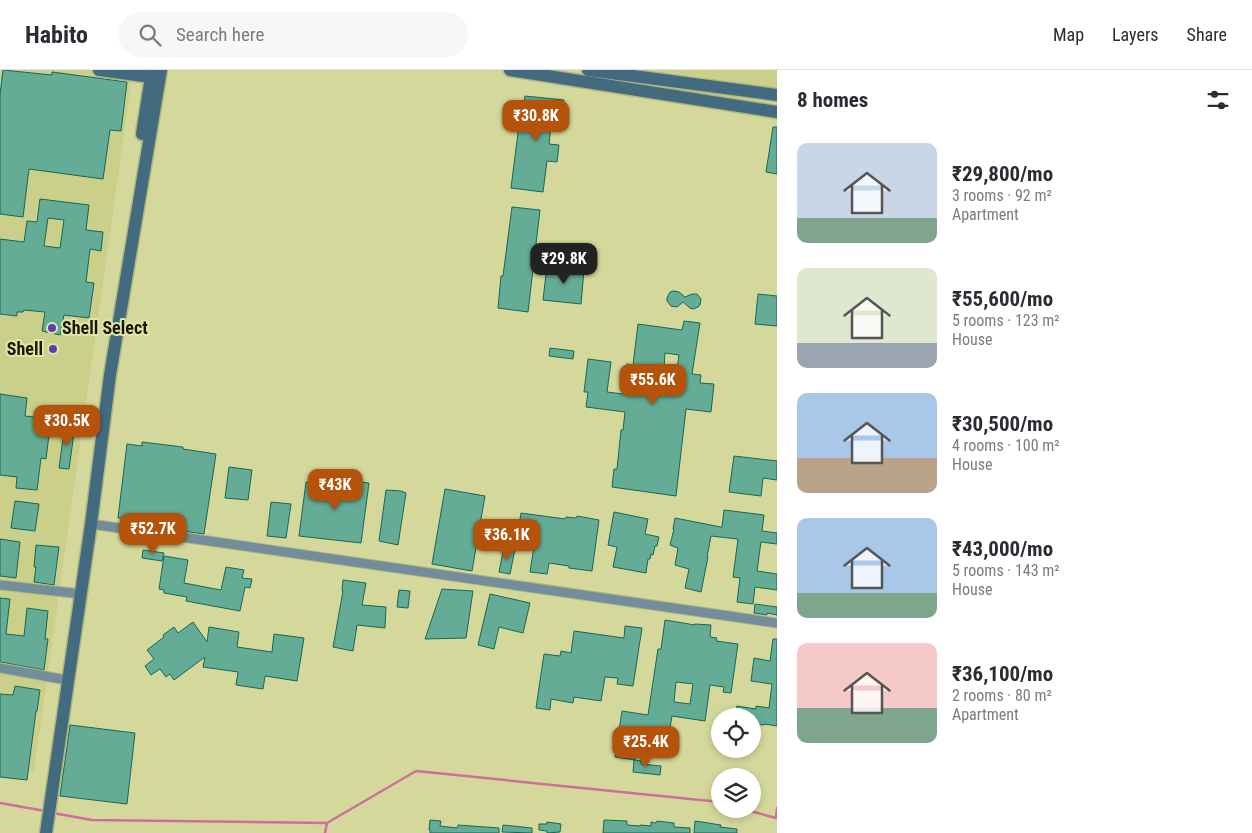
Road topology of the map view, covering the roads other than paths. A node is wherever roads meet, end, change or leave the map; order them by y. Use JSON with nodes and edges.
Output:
{"nodes":[{"id":1,"x":99,"y":70,"type":"edge"},
{"id":2,"x":510,"y":70,"type":"edge"},
{"id":3,"x":550,"y":70,"type":"edge"},
{"id":4,"x":588,"y":70,"type":"edge"},
{"id":5,"x":154,"y":72,"type":"edge"},
{"id":6,"x":777,"y":95,"type":"edge"},
{"id":7,"x":777,"y":103,"type":"edge"},
{"id":8,"x":777,"y":112,"type":"edge"},
{"id":9,"x":86,"y":524,"type":"junction"},
{"id":10,"x":0,"y":585,"type":"edge"},
{"id":11,"x":73,"y":593,"type":"junction"},
{"id":12,"x":777,"y":623,"type":"edge"},
{"id":13,"x":0,"y":668,"type":"edge"},
{"id":14,"x":61,"y":679,"type":"junction"},
{"id":15,"x":48,"y":792,"type":"junction"},
{"id":16,"x":43,"y":828,"type":"edge"}],
"edges":[{"from":1,"to":5,"type":"main road"},
{"from":2,"to":8,"type":"main road"},
{"from":3,"to":7,"type":"main road"},
{"from":4,"to":6,"type":"main road"},
{"from":5,"to":9,"type":"main road"},
{"from":9,"to":11,"type":"main road"},
{"from":9,"to":12,"type":"street"},
{"from":9,"to":15,"type":"main road"},
{"from":10,"to":11,"type":"street"},
{"from":11,"to":14,"type":"main road"},
{"from":13,"to":14,"type":"street"},
{"from":14,"to":15,"type":"main road"},
{"from":15,"to":16,"type":"main road"}]}
